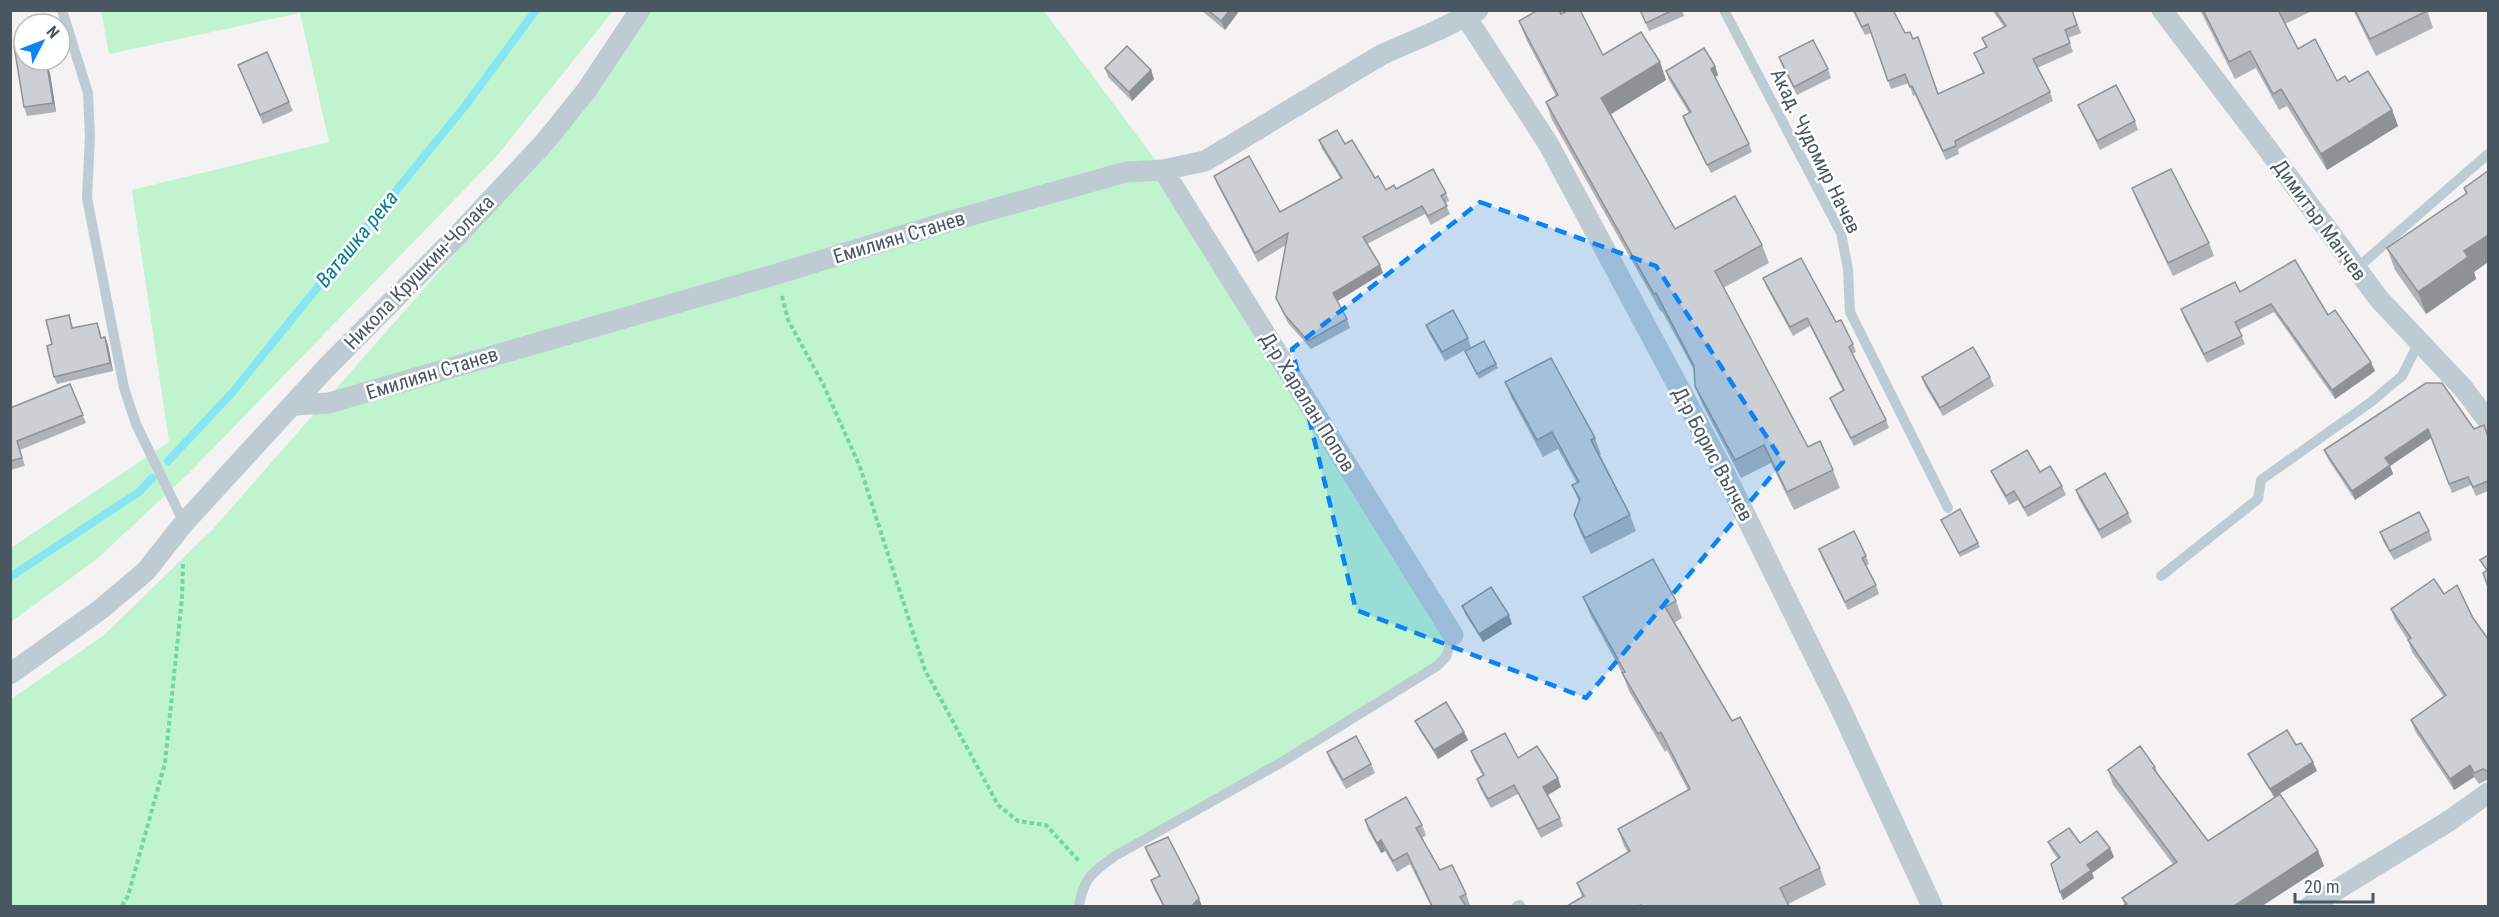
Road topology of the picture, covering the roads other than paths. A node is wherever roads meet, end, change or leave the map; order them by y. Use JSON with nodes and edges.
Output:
{"nodes":[{"id":1,"x":62,"y":10,"type":"edge"},
{"id":2,"x":640,"y":10,"type":"edge"},
{"id":3,"x":1724,"y":10,"type":"edge"},
{"id":4,"x":2162,"y":10,"type":"edge"},
{"id":5,"x":1472,"y":14,"type":"edge"},
{"id":6,"x":2488,"y":154,"type":"edge"},
{"id":7,"x":1163,"y":170,"type":"junction"},
{"id":8,"x":2356,"y":269,"type":"junction"},
{"id":9,"x":2419,"y":342,"type":"junction"},
{"id":10,"x":294,"y":405,"type":"junction"},
{"id":11,"x":2488,"y":421,"type":"edge"},
{"id":12,"x":1948,"y":507,"type":"dead end"},
{"id":13,"x":184,"y":523,"type":"junction"},
{"id":14,"x":2161,"y":576,"type":"dead end"},
{"id":15,"x":1453,"y":635,"type":"joint"},
{"id":16,"x":10,"y":674,"type":"edge"},
{"id":17,"x":2488,"y":793,"type":"edge"},
{"id":18,"x":1079,"y":906,"type":"edge"},
{"id":19,"x":1932,"y":906,"type":"edge"},
{"id":20,"x":2310,"y":906,"type":"edge"}],
"edges":[{"from":1,"to":13,"type":"lane"},
{"from":2,"to":10,"type":"street","name":"Никола Крушкин-Чолака"},
{"from":3,"to":12,"type":"lane","name":"Акад. Чудомир Начев"},
{"from":4,"to":8,"type":"street","name":"Димитър Манчев"},
{"from":5,"to":7,"type":"street","name":"Емилиян Станев"},
{"from":5,"to":19,"type":"street","name":"Д-р Борис Вълчев"},
{"from":6,"to":8,"type":"lane"},
{"from":7,"to":10,"type":"street","name":"Емилиян Станев"},
{"from":7,"to":15,"type":"street","name":"Д-р Харалан Попов"},
{"from":8,"to":9,"type":"street","name":"Димитър Манчев"},
{"from":9,"to":11,"type":"street","name":"Димитър Манчев"},
{"from":9,"to":14,"type":"lane"},
{"from":10,"to":13,"type":"street","name":"Никола Крушкин-Чолака"},
{"from":13,"to":16,"type":"street","name":"Никола Крушкин-Чолака"},
{"from":15,"to":18,"type":"lane"},
{"from":17,"to":20,"type":"street"}]}
